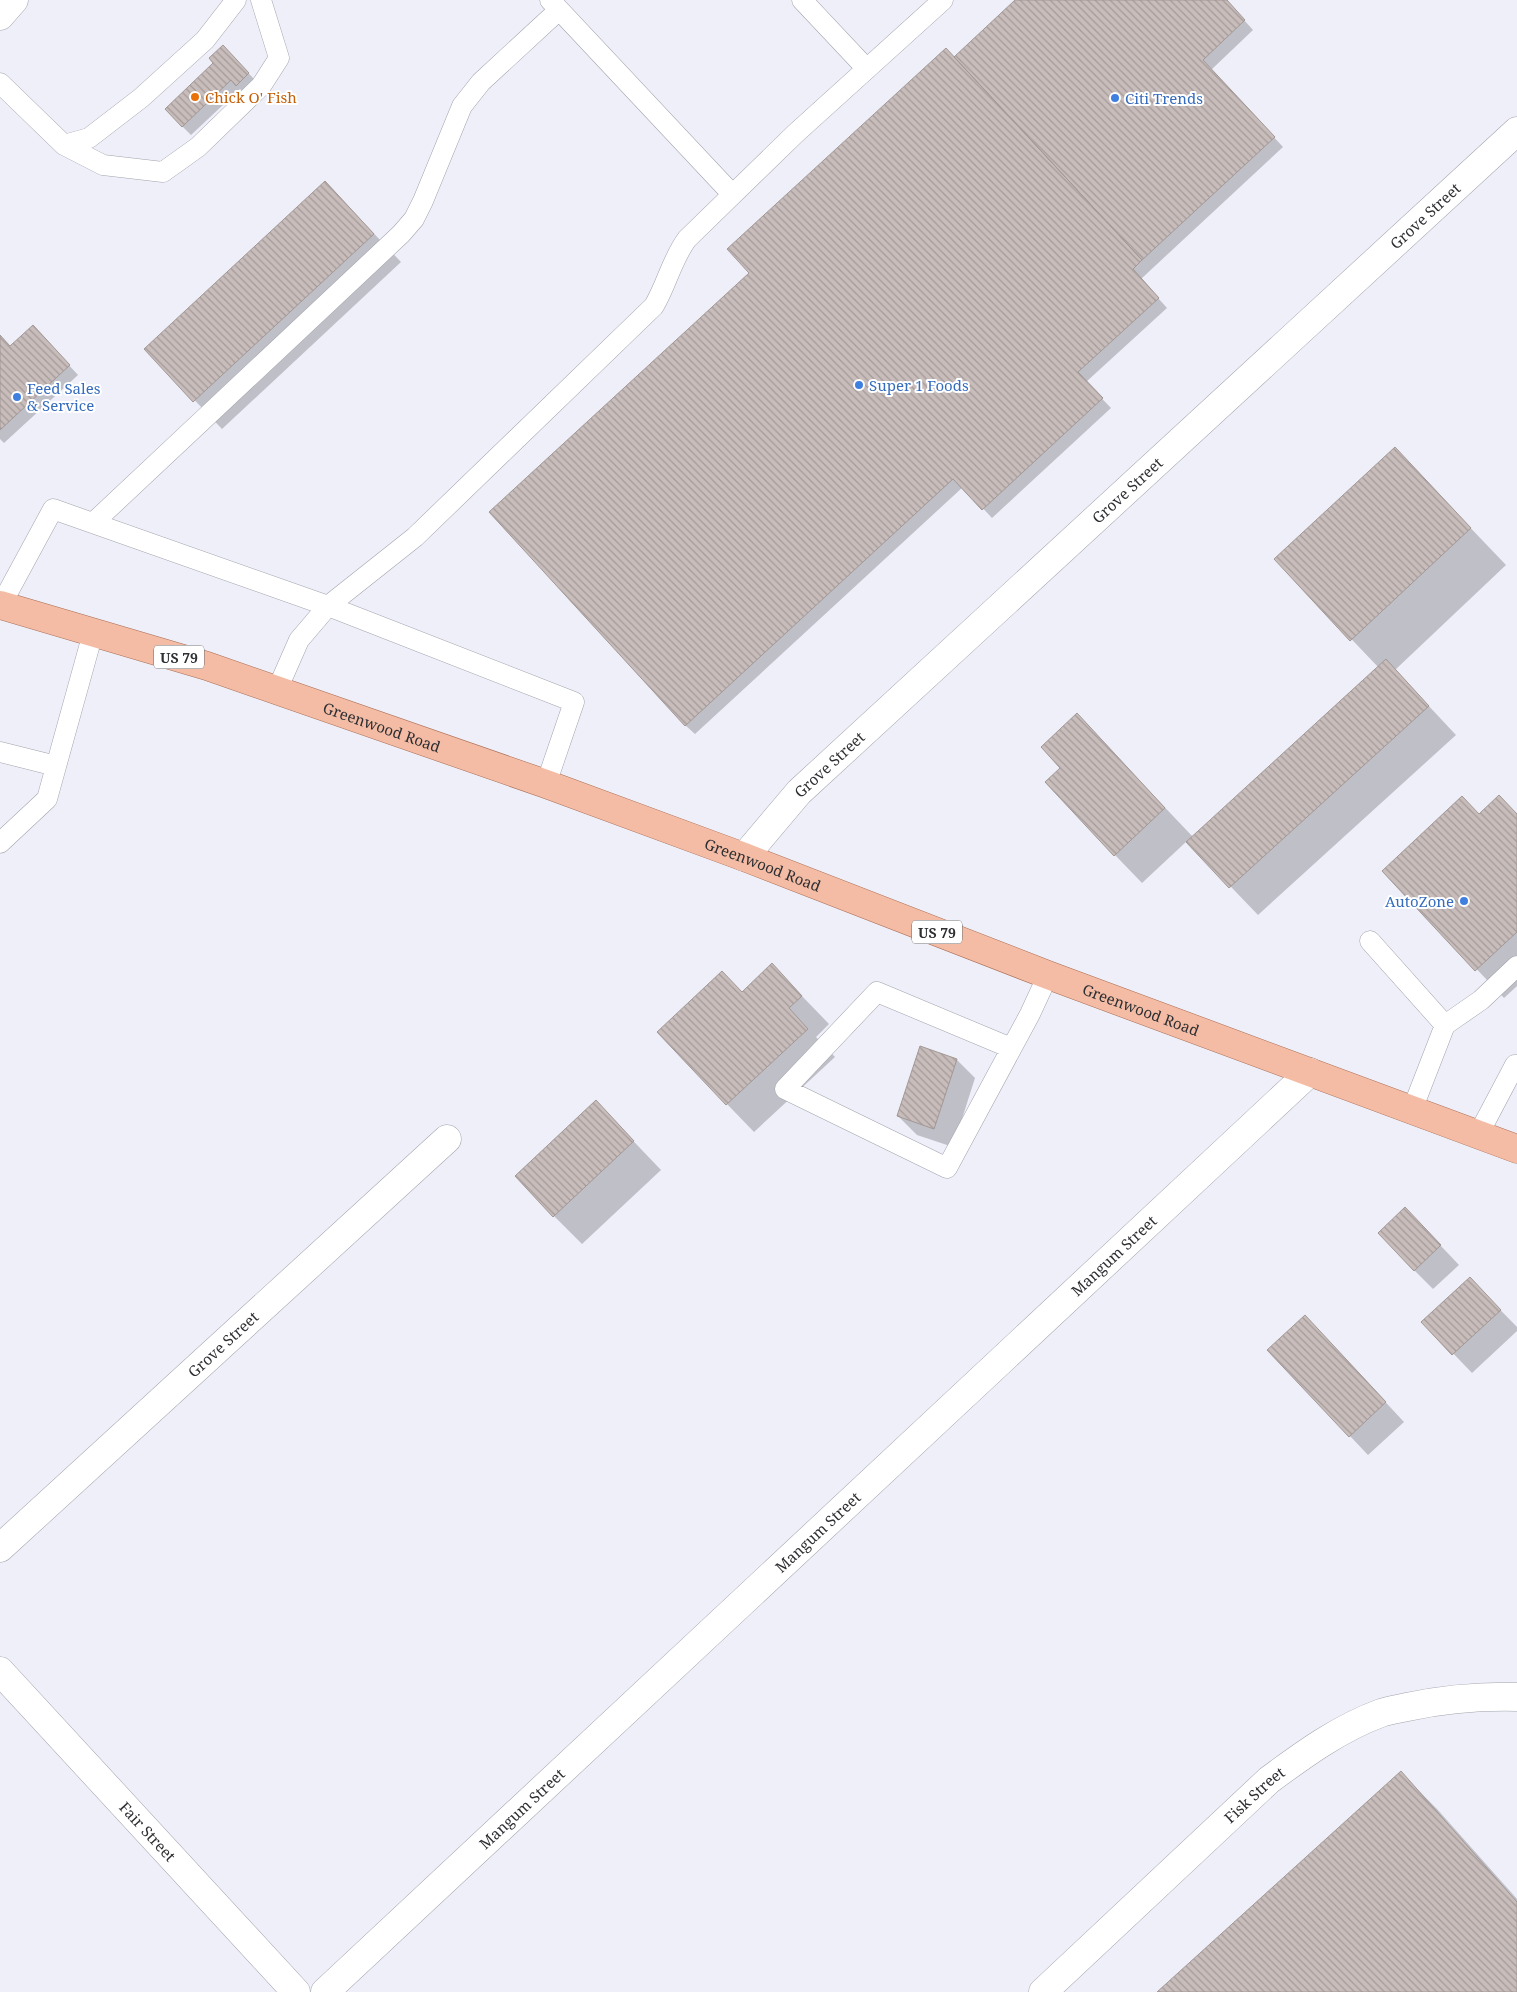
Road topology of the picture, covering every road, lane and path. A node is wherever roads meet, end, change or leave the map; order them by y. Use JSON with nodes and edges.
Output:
{"nodes":[{"id":1,"x":13,"y":0,"type":"edge"},
{"id":2,"x":236,"y":0,"type":"edge"},
{"id":3,"x":261,"y":0,"type":"edge"},
{"id":4,"x":802,"y":0,"type":"edge"},
{"id":5,"x":943,"y":0,"type":"edge"},
{"id":6,"x":554,"y":5,"type":"edge"},
{"id":7,"x":0,"y":9,"type":"edge"},
{"id":8,"x":0,"y":16,"type":"edge"},
{"id":9,"x":866,"y":68,"type":"junction"},
{"id":10,"x":0,"y":83,"type":"edge"},
{"id":11,"x":1517,"y":131,"type":"edge"},
{"id":12,"x":64,"y":145,"type":"junction"},
{"id":13,"x":732,"y":194,"type":"junction"},
{"id":14,"x":93,"y":522,"type":"junction"},
{"id":15,"x":0,"y":605,"type":"edge"},
{"id":16,"x":328,"y":606,"type":"junction"},
{"id":17,"x":93,"y":632,"type":"junction"},
{"id":18,"x":277,"y":690,"type":"junction"},
{"id":19,"x":0,"y":752,"type":"edge"},
{"id":20,"x":56,"y":766,"type":"junction"},
{"id":21,"x":546,"y":784,"type":"junction"},
{"id":22,"x":0,"y":843,"type":"edge"},
{"id":23,"x":744,"y":857,"type":"junction"},
{"id":24,"x":1370,"y":941,"type":"dead end"},
{"id":25,"x":1517,"y":966,"type":"edge"},
{"id":26,"x":1048,"y":975,"type":"junction"},
{"id":27,"x":1445,"y":1026,"type":"junction"},
{"id":28,"x":1011,"y":1048,"type":"junction"},
{"id":29,"x":1517,"y":1066,"type":"edge"},
{"id":30,"x":1310,"y":1072,"type":"junction"},
{"id":31,"x":1412,"y":1110,"type":"junction"},
{"id":32,"x":1478,"y":1135,"type":"junction"},
{"id":33,"x":448,"y":1139,"type":"dead end"},
{"id":34,"x":1517,"y":1149,"type":"edge"},
{"id":35,"x":0,"y":1548,"type":"edge"},
{"id":36,"x":0,"y":1671,"type":"edge"},
{"id":37,"x":1517,"y":1697,"type":"edge"},
{"id":38,"x":296,"y":1992,"type":"edge"},
{"id":39,"x":325,"y":1992,"type":"edge"},
{"id":40,"x":1043,"y":1992,"type":"edge"}],
"edges":[{"from":1,"to":7,"type":"street"},
{"from":1,"to":8,"type":"street"},
{"from":2,"to":12,"type":"lane"},
{"from":3,"to":12,"type":"lane"},
{"from":4,"to":9,"type":"lane"},
{"from":5,"to":9,"type":"lane"},
{"from":6,"to":13,"type":"lane"},
{"from":6,"to":14,"type":"lane"},
{"from":9,"to":13,"type":"lane"},
{"from":10,"to":12,"type":"lane"},
{"from":11,"to":23,"type":"street","name":"Grove Street"},
{"from":13,"to":16,"type":"lane"},
{"from":14,"to":15,"type":"lane"},
{"from":14,"to":16,"type":"lane"},
{"from":15,"to":17,"type":"main road","name":"Greenwood Road","number":"US 79"},
{"from":16,"to":18,"type":"lane"},
{"from":16,"to":21,"type":"lane"},
{"from":17,"to":18,"type":"main road","name":"Greenwood Road","number":"US 79"},
{"from":17,"to":20,"type":"lane"},
{"from":18,"to":21,"type":"main road","name":"Greenwood Road","number":"US 79"},
{"from":19,"to":20,"type":"lane"},
{"from":20,"to":22,"type":"lane"},
{"from":21,"to":23,"type":"main road","name":"Greenwood Road","number":"US 79"},
{"from":23,"to":26,"type":"main road","name":"Greenwood Road","number":"US 79"},
{"from":24,"to":27,"type":"lane"},
{"from":25,"to":27,"type":"lane"},
{"from":26,"to":28,"type":"lane"},
{"from":26,"to":30,"type":"main road","name":"Greenwood Road","number":"US 79"},
{"from":27,"to":31,"type":"lane"},
{"from":28,"to":28,"type":"lane"},
{"from":29,"to":32,"type":"lane"},
{"from":30,"to":31,"type":"main road","name":"Greenwood Road","number":"US 79"},
{"from":30,"to":39,"type":"street","name":"Mangum Street"},
{"from":31,"to":32,"type":"main road","name":"Greenwood Road","number":"US 79"},
{"from":32,"to":34,"type":"main road","name":"Greenwood Road","number":"US 79"},
{"from":33,"to":35,"type":"street","name":"Grove Street"},
{"from":36,"to":38,"type":"street","name":"Fair Street"},
{"from":37,"to":40,"type":"street","name":"Fisk Street"}]}
